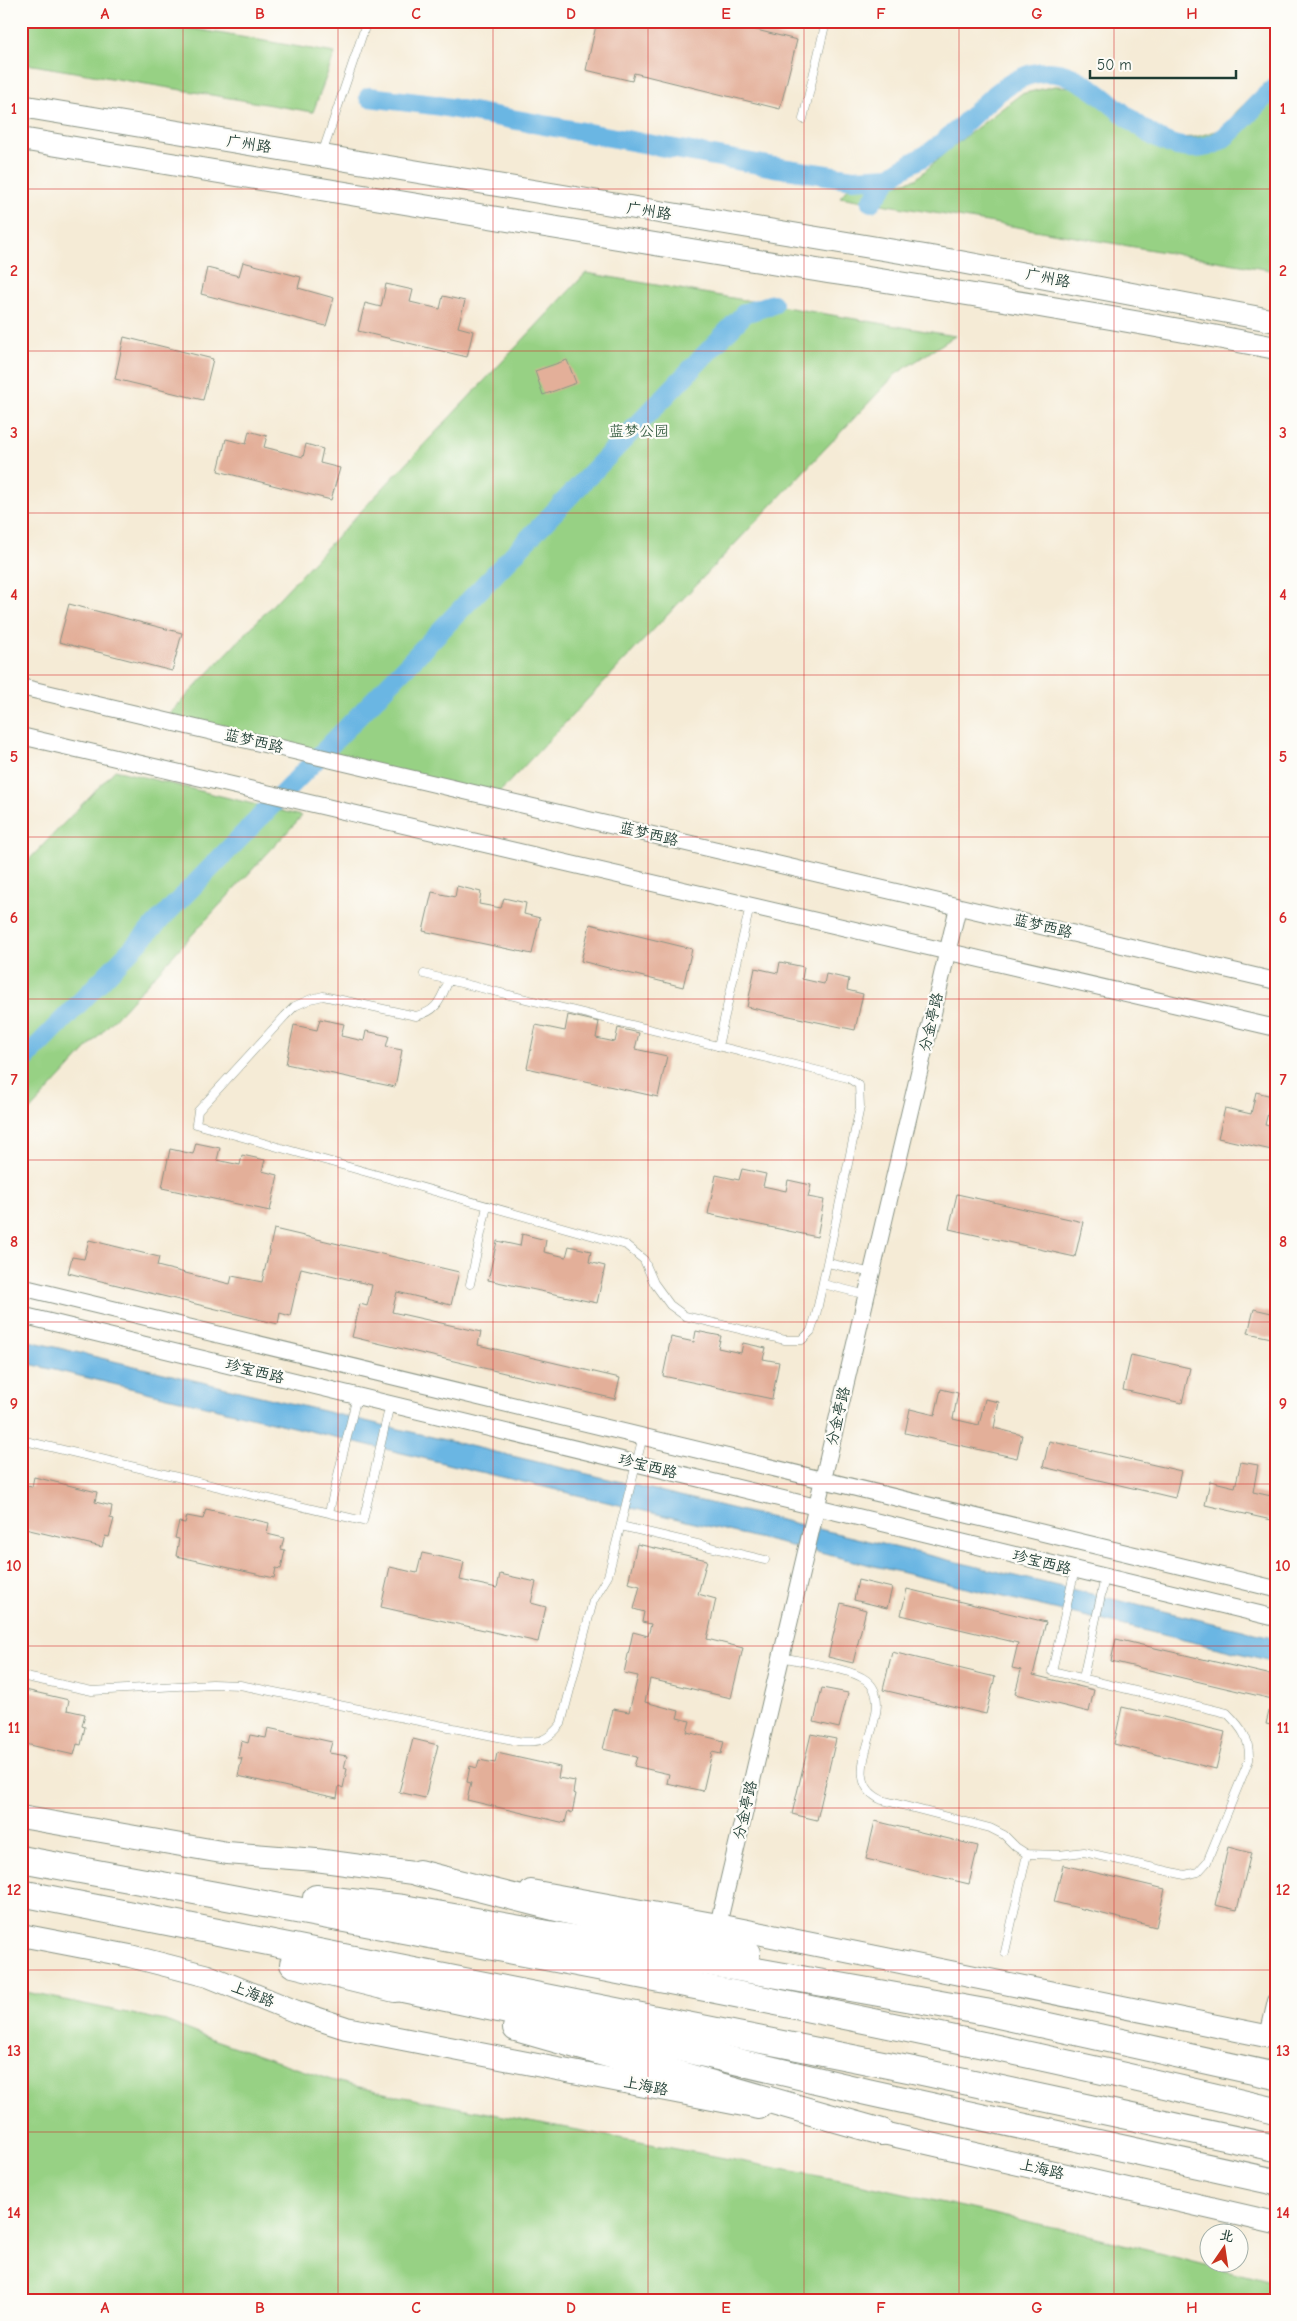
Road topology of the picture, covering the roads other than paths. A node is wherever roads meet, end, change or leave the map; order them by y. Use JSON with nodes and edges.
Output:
{"nodes":[{"id":1,"x":367,"y":21,"type":"edge"},
{"id":2,"x":826,"y":21,"type":"edge"},
{"id":3,"x":21,"y":106,"type":"edge"},
{"id":4,"x":803,"y":119,"type":"dead end"},
{"id":5,"x":21,"y":139,"type":"edge"},
{"id":6,"x":321,"y":156,"type":"junction"},
{"id":7,"x":1276,"y":321,"type":"edge"},
{"id":8,"x":1276,"y":348,"type":"edge"},
{"id":9,"x":21,"y":687,"type":"edge"},
{"id":10,"x":21,"y":736,"type":"edge"},
{"id":11,"x":750,"y":906,"type":"junction"},
{"id":12,"x":958,"y":907,"type":"junction"},
{"id":13,"x":948,"y":952,"type":"junction"},
{"id":14,"x":424,"y":974,"type":"dead end"},
{"id":15,"x":449,"y":980,"type":"junction"},
{"id":16,"x":1276,"y":981,"type":"edge"},
{"id":17,"x":1276,"y":1028,"type":"edge"},
{"id":18,"x":718,"y":1046,"type":"junction"},
{"id":19,"x":487,"y":1206,"type":"junction"},
{"id":20,"x":828,"y":1263,"type":"junction"},
{"id":21,"x":872,"y":1273,"type":"junction"},
{"id":22,"x":470,"y":1284,"type":"dead end"},
{"id":23,"x":823,"y":1284,"type":"junction"},
{"id":24,"x":21,"y":1287,"type":"edge"},
{"id":25,"x":867,"y":1295,"type":"junction"},
{"id":26,"x":21,"y":1315,"type":"edge"},
{"id":27,"x":357,"y":1396,"type":"junction"},
{"id":28,"x":390,"y":1404,"type":"junction"},
{"id":29,"x":643,"y":1436,"type":"junction"},
{"id":30,"x":21,"y":1440,"type":"edge"},
{"id":31,"x":636,"y":1464,"type":"junction"},
{"id":32,"x":823,"y":1480,"type":"junction"},
{"id":33,"x":817,"y":1507,"type":"junction"},
{"id":34,"x":329,"y":1512,"type":"junction"},
{"id":35,"x":620,"y":1526,"type":"junction"},
{"id":36,"x":765,"y":1560,"type":"dead end"},
{"id":37,"x":1075,"y":1569,"type":"junction"},
{"id":38,"x":1105,"y":1577,"type":"junction"},
{"id":39,"x":1276,"y":1589,"type":"edge"},
{"id":40,"x":1276,"y":1618,"type":"edge"},
{"id":41,"x":781,"y":1657,"type":"junction"},
{"id":42,"x":21,"y":1676,"type":"edge"},
{"id":43,"x":1083,"y":1678,"type":"junction"},
{"id":44,"x":21,"y":1817,"type":"edge"},
{"id":45,"x":1027,"y":1854,"type":"junction"},
{"id":46,"x":21,"y":1858,"type":"edge"},
{"id":47,"x":419,"y":1874,"type":"junction"},
{"id":48,"x":162,"y":1885,"type":"junction"},
{"id":49,"x":21,"y":1893,"type":"edge"},
{"id":50,"x":169,"y":1922,"type":"junction"},
{"id":51,"x":718,"y":1925,"type":"junction"},
{"id":52,"x":21,"y":1935,"type":"edge"},
{"id":53,"x":1005,"y":1952,"type":"dead end"},
{"id":54,"x":379,"y":1984,"type":"junction"},
{"id":55,"x":1276,"y":2000,"type":"edge"},
{"id":56,"x":986,"y":2012,"type":"junction"},
{"id":57,"x":1272,"y":2037,"type":"edge"},
{"id":58,"x":1276,"y":2076,"type":"edge"},
{"id":59,"x":1276,"y":2112,"type":"edge"},
{"id":60,"x":882,"y":2132,"type":"junction"},
{"id":61,"x":1276,"y":2148,"type":"edge"},
{"id":62,"x":1276,"y":2182,"type":"edge"},
{"id":63,"x":1276,"y":2223,"type":"edge"}],
"edges":[{"from":1,"to":6,"type":"lane"},
{"from":2,"to":4,"type":"lane"},
{"from":3,"to":6,"type":"main road","name":"广州路"},
{"from":5,"to":8,"type":"main road","name":"广州路"},
{"from":6,"to":7,"type":"main road","name":"广州路"},
{"from":9,"to":12,"type":"street","name":"蓝梦西路"},
{"from":10,"to":11,"type":"street"},
{"from":11,"to":13,"type":"street"},
{"from":11,"to":18,"type":"lane"},
{"from":12,"to":13,"type":"street","name":"分金亭路"},
{"from":12,"to":16,"type":"street","name":"蓝梦西路"},
{"from":13,"to":17,"type":"street"},
{"from":13,"to":21,"type":"street","name":"分金亭路"},
{"from":14,"to":15,"type":"lane"},
{"from":15,"to":18,"type":"lane"},
{"from":15,"to":19,"type":"lane"},
{"from":18,"to":20,"type":"lane"},
{"from":19,"to":22,"type":"lane"},
{"from":19,"to":23,"type":"lane"},
{"from":20,"to":21,"type":"lane"},
{"from":20,"to":23,"type":"lane"},
{"from":21,"to":25,"type":"street","name":"分金亭路"},
{"from":23,"to":25,"type":"lane"},
{"from":24,"to":29,"type":"street","name":"珍宝西路"},
{"from":25,"to":32,"type":"street","name":"分金亭路"},
{"from":26,"to":27,"type":"street","name":"珍宝西路"},
{"from":27,"to":28,"type":"street","name":"珍宝西路"},
{"from":27,"to":34,"type":"lane"},
{"from":28,"to":31,"type":"street","name":"珍宝西路"},
{"from":28,"to":34,"type":"lane"},
{"from":29,"to":31,"type":"lane"},
{"from":29,"to":32,"type":"street","name":"珍宝西路"},
{"from":30,"to":34,"type":"lane"},
{"from":31,"to":33,"type":"street","name":"珍宝西路"},
{"from":31,"to":35,"type":"lane"},
{"from":32,"to":33,"type":"street","name":"分金亭路"},
{"from":32,"to":39,"type":"street","name":"珍宝西路"},
{"from":33,"to":37,"type":"street","name":"珍宝西路"},
{"from":33,"to":41,"type":"street","name":"分金亭路"},
{"from":35,"to":36,"type":"lane"},
{"from":35,"to":42,"type":"lane"},
{"from":37,"to":38,"type":"street","name":"珍宝西路"},
{"from":37,"to":43,"type":"lane"},
{"from":38,"to":40,"type":"street","name":"珍宝西路"},
{"from":38,"to":43,"type":"lane"},
{"from":41,"to":45,"type":"lane"},
{"from":41,"to":51,"type":"street","name":"分金亭路"},
{"from":43,"to":45,"type":"lane"},
{"from":44,"to":47,"type":"main road"},
{"from":45,"to":53,"type":"lane"},
{"from":46,"to":48,"type":"highway"},
{"from":47,"to":51,"type":"main road"},
{"from":47,"to":56,"type":"highway"},
{"from":48,"to":56,"type":"highway"},
{"from":48,"to":59,"type":"highway"},
{"from":49,"to":50,"type":"highway"},
{"from":50,"to":54,"type":"highway"},
{"from":50,"to":61,"type":"highway"},
{"from":51,"to":57,"type":"main road"},
{"from":52,"to":60,"type":"main road","name":"上海路"},
{"from":54,"to":60,"type":"highway"},
{"from":54,"to":62,"type":"highway"},
{"from":55,"to":57,"type":"street"},
{"from":56,"to":58,"type":"highway"},
{"from":60,"to":63,"type":"main road","name":"上海路"}]}
